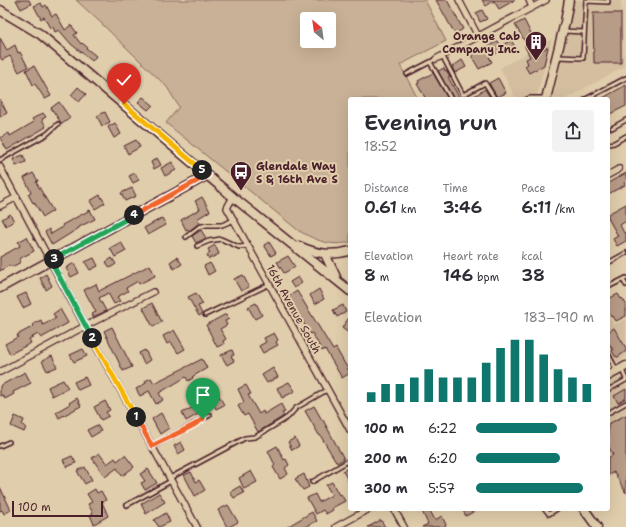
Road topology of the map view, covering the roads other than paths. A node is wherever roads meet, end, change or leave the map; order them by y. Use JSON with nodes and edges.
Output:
{"nodes":[{"id":1,"x":459,"y":0,"type":"edge"},
{"id":2,"x":529,"y":0,"type":"edge"},
{"id":3,"x":546,"y":0,"type":"edge"},
{"id":4,"x":569,"y":0,"type":"edge"},
{"id":5,"x":608,"y":0,"type":"edge"},
{"id":6,"x":532,"y":7,"type":"junction"},
{"id":7,"x":0,"y":10,"type":"edge"},
{"id":8,"x":562,"y":31,"type":"junction"},
{"id":9,"x":584,"y":32,"type":"junction"},
{"id":10,"x":478,"y":36,"type":"junction"},
{"id":11,"x":442,"y":55,"type":"junction"},
{"id":12,"x":556,"y":57,"type":"junction"},
{"id":13,"x":436,"y":59,"type":"joint"},
{"id":14,"x":430,"y":62,"type":"junction"},
{"id":15,"x":406,"y":74,"type":"dead end"},
{"id":16,"x":626,"y":78,"type":"edge"},
{"id":17,"x":450,"y":97,"type":"edge"},
{"id":18,"x":494,"y":97,"type":"edge"},
{"id":19,"x":546,"y":97,"type":"edge"},
{"id":20,"x":590,"y":97,"type":"edge"},
{"id":21,"x":626,"y":120,"type":"edge"},
{"id":22,"x":58,"y":124,"type":"dead end"},
{"id":23,"x":612,"y":128,"type":"dead end"},
{"id":24,"x":626,"y":136,"type":"edge"},
{"id":25,"x":610,"y":144,"type":"edge"},
{"id":26,"x":0,"y":160,"type":"edge"},
{"id":27,"x":0,"y":167,"type":"edge"},
{"id":28,"x":619,"y":169,"type":"dead end"},
{"id":29,"x":610,"y":174,"type":"edge"},
{"id":30,"x":208,"y":175,"type":"junction"},
{"id":31,"x":17,"y":197,"type":"junction"},
{"id":32,"x":233,"y":197,"type":"junction"},
{"id":33,"x":0,"y":206,"type":"edge"},
{"id":34,"x":234,"y":220,"type":"junction"},
{"id":35,"x":276,"y":231,"type":"junction"},
{"id":36,"x":186,"y":237,"type":"dead end"},
{"id":37,"x":197,"y":246,"type":"dead end"},
{"id":38,"x":249,"y":246,"type":"junction"},
{"id":39,"x":348,"y":251,"type":"edge"},
{"id":40,"x":626,"y":253,"type":"edge"},
{"id":41,"x":325,"y":254,"type":"junction"},
{"id":42,"x":51,"y":261,"type":"junction"},
{"id":43,"x":610,"y":262,"type":"edge"},
{"id":44,"x":624,"y":279,"type":"edge"},
{"id":45,"x":270,"y":284,"type":"junction"},
{"id":46,"x":341,"y":284,"type":"junction"},
{"id":47,"x":626,"y":285,"type":"edge"},
{"id":48,"x":610,"y":286,"type":"dead end"},
{"id":49,"x":0,"y":288,"type":"edge"},
{"id":50,"x":348,"y":289,"type":"edge"},
{"id":51,"x":153,"y":292,"type":"dead end"},
{"id":52,"x":205,"y":315,"type":"dead end"},
{"id":53,"x":85,"y":326,"type":"junction"},
{"id":54,"x":610,"y":356,"type":"edge"},
{"id":55,"x":621,"y":368,"type":"edge"},
{"id":56,"x":0,"y":372,"type":"edge"},
{"id":57,"x":610,"y":375,"type":"edge"},
{"id":58,"x":626,"y":379,"type":"edge"},
{"id":59,"x":610,"y":389,"type":"edge"},
{"id":60,"x":328,"y":390,"type":"junction"},
{"id":61,"x":626,"y":403,"type":"edge"},
{"id":62,"x":610,"y":412,"type":"edge"},
{"id":63,"x":210,"y":415,"type":"dead end"},
{"id":64,"x":348,"y":426,"type":"edge"},
{"id":65,"x":9,"y":442,"type":"dead end"},
{"id":66,"x":0,"y":446,"type":"edge"},
{"id":67,"x":152,"y":446,"type":"junction"},
{"id":68,"x":348,"y":461,"type":"edge"},
{"id":69,"x":170,"y":480,"type":"junction"},
{"id":70,"x":312,"y":482,"type":"dead end"},
{"id":71,"x":127,"y":505,"type":"dead end"},
{"id":72,"x":365,"y":511,"type":"edge"},
{"id":73,"x":395,"y":511,"type":"edge"},
{"id":74,"x":585,"y":511,"type":"edge"},
{"id":75,"x":197,"y":527,"type":"edge"},
{"id":76,"x":336,"y":527,"type":"edge"},
{"id":77,"x":404,"y":527,"type":"edge"},
{"id":78,"x":597,"y":527,"type":"edge"}],
"edges":[{"from":1,"to":10,"type":"street"},
{"from":2,"to":6,"type":"street"},
{"from":3,"to":6,"type":"street"},
{"from":4,"to":8,"type":"street"},
{"from":5,"to":9,"type":"lane"},
{"from":6,"to":10,"type":"street"},
{"from":7,"to":30,"type":"street"},
{"from":8,"to":9,"type":"lane"},
{"from":8,"to":12,"type":"street"},
{"from":9,"to":12,"type":"lane"},
{"from":10,"to":11,"type":"street"},
{"from":11,"to":13,"type":"street"},
{"from":11,"to":18,"type":"lane"},
{"from":12,"to":19,"type":"street"},
{"from":13,"to":14,"type":"lane"},
{"from":14,"to":15,"type":"lane"},
{"from":14,"to":17,"type":"lane"},
{"from":16,"to":20,"type":"lane"},
{"from":21,"to":23,"type":"lane"},
{"from":22,"to":26,"type":"lane"},
{"from":24,"to":25,"type":"lane"},
{"from":27,"to":31,"type":"street"},
{"from":28,"to":29,"type":"street"},
{"from":30,"to":32,"type":"street"},
{"from":30,"to":42,"type":"street"},
{"from":31,"to":33,"type":"street"},
{"from":31,"to":42,"type":"street"},
{"from":32,"to":34,"type":"street","name":"16th Avenue South"},
{"from":32,"to":35,"type":"street"},
{"from":34,"to":36,"type":"lane"},
{"from":34,"to":38,"type":"street","name":"16th Avenue South"},
{"from":35,"to":41,"type":"street"},
{"from":35,"to":46,"type":"street"},
{"from":37,"to":38,"type":"lane"},
{"from":38,"to":45,"type":"street","name":"16th Avenue South"},
{"from":39,"to":41,"type":"street"},
{"from":40,"to":43,"type":"lane"},
{"from":41,"to":46,"type":"street"},
{"from":42,"to":49,"type":"street"},
{"from":42,"to":53,"type":"street"},
{"from":44,"to":47,"type":"lane"},
{"from":44,"to":48,"type":"lane"},
{"from":45,"to":52,"type":"lane"},
{"from":45,"to":60,"type":"street","name":"16th Avenue South"},
{"from":46,"to":50,"type":"street"},
{"from":51,"to":53,"type":"street"},
{"from":53,"to":56,"type":"street"},
{"from":53,"to":67,"type":"street"},
{"from":54,"to":55,"type":"lane"},
{"from":55,"to":57,"type":"street"},
{"from":55,"to":58,"type":"lane"},
{"from":58,"to":59,"type":"lane"},
{"from":60,"to":64,"type":"street","name":"16th Avenue South"},
{"from":60,"to":69,"type":"lane"},
{"from":61,"to":62,"type":"lane"},
{"from":63,"to":67,"type":"lane"},
{"from":65,"to":66,"type":"lane"},
{"from":67,"to":69,"type":"street"},
{"from":68,"to":70,"type":"lane"},
{"from":69,"to":71,"type":"lane"},
{"from":69,"to":75,"type":"street"},
{"from":72,"to":76,"type":"street"},
{"from":73,"to":77,"type":"street"},
{"from":74,"to":78,"type":"street"}]}
